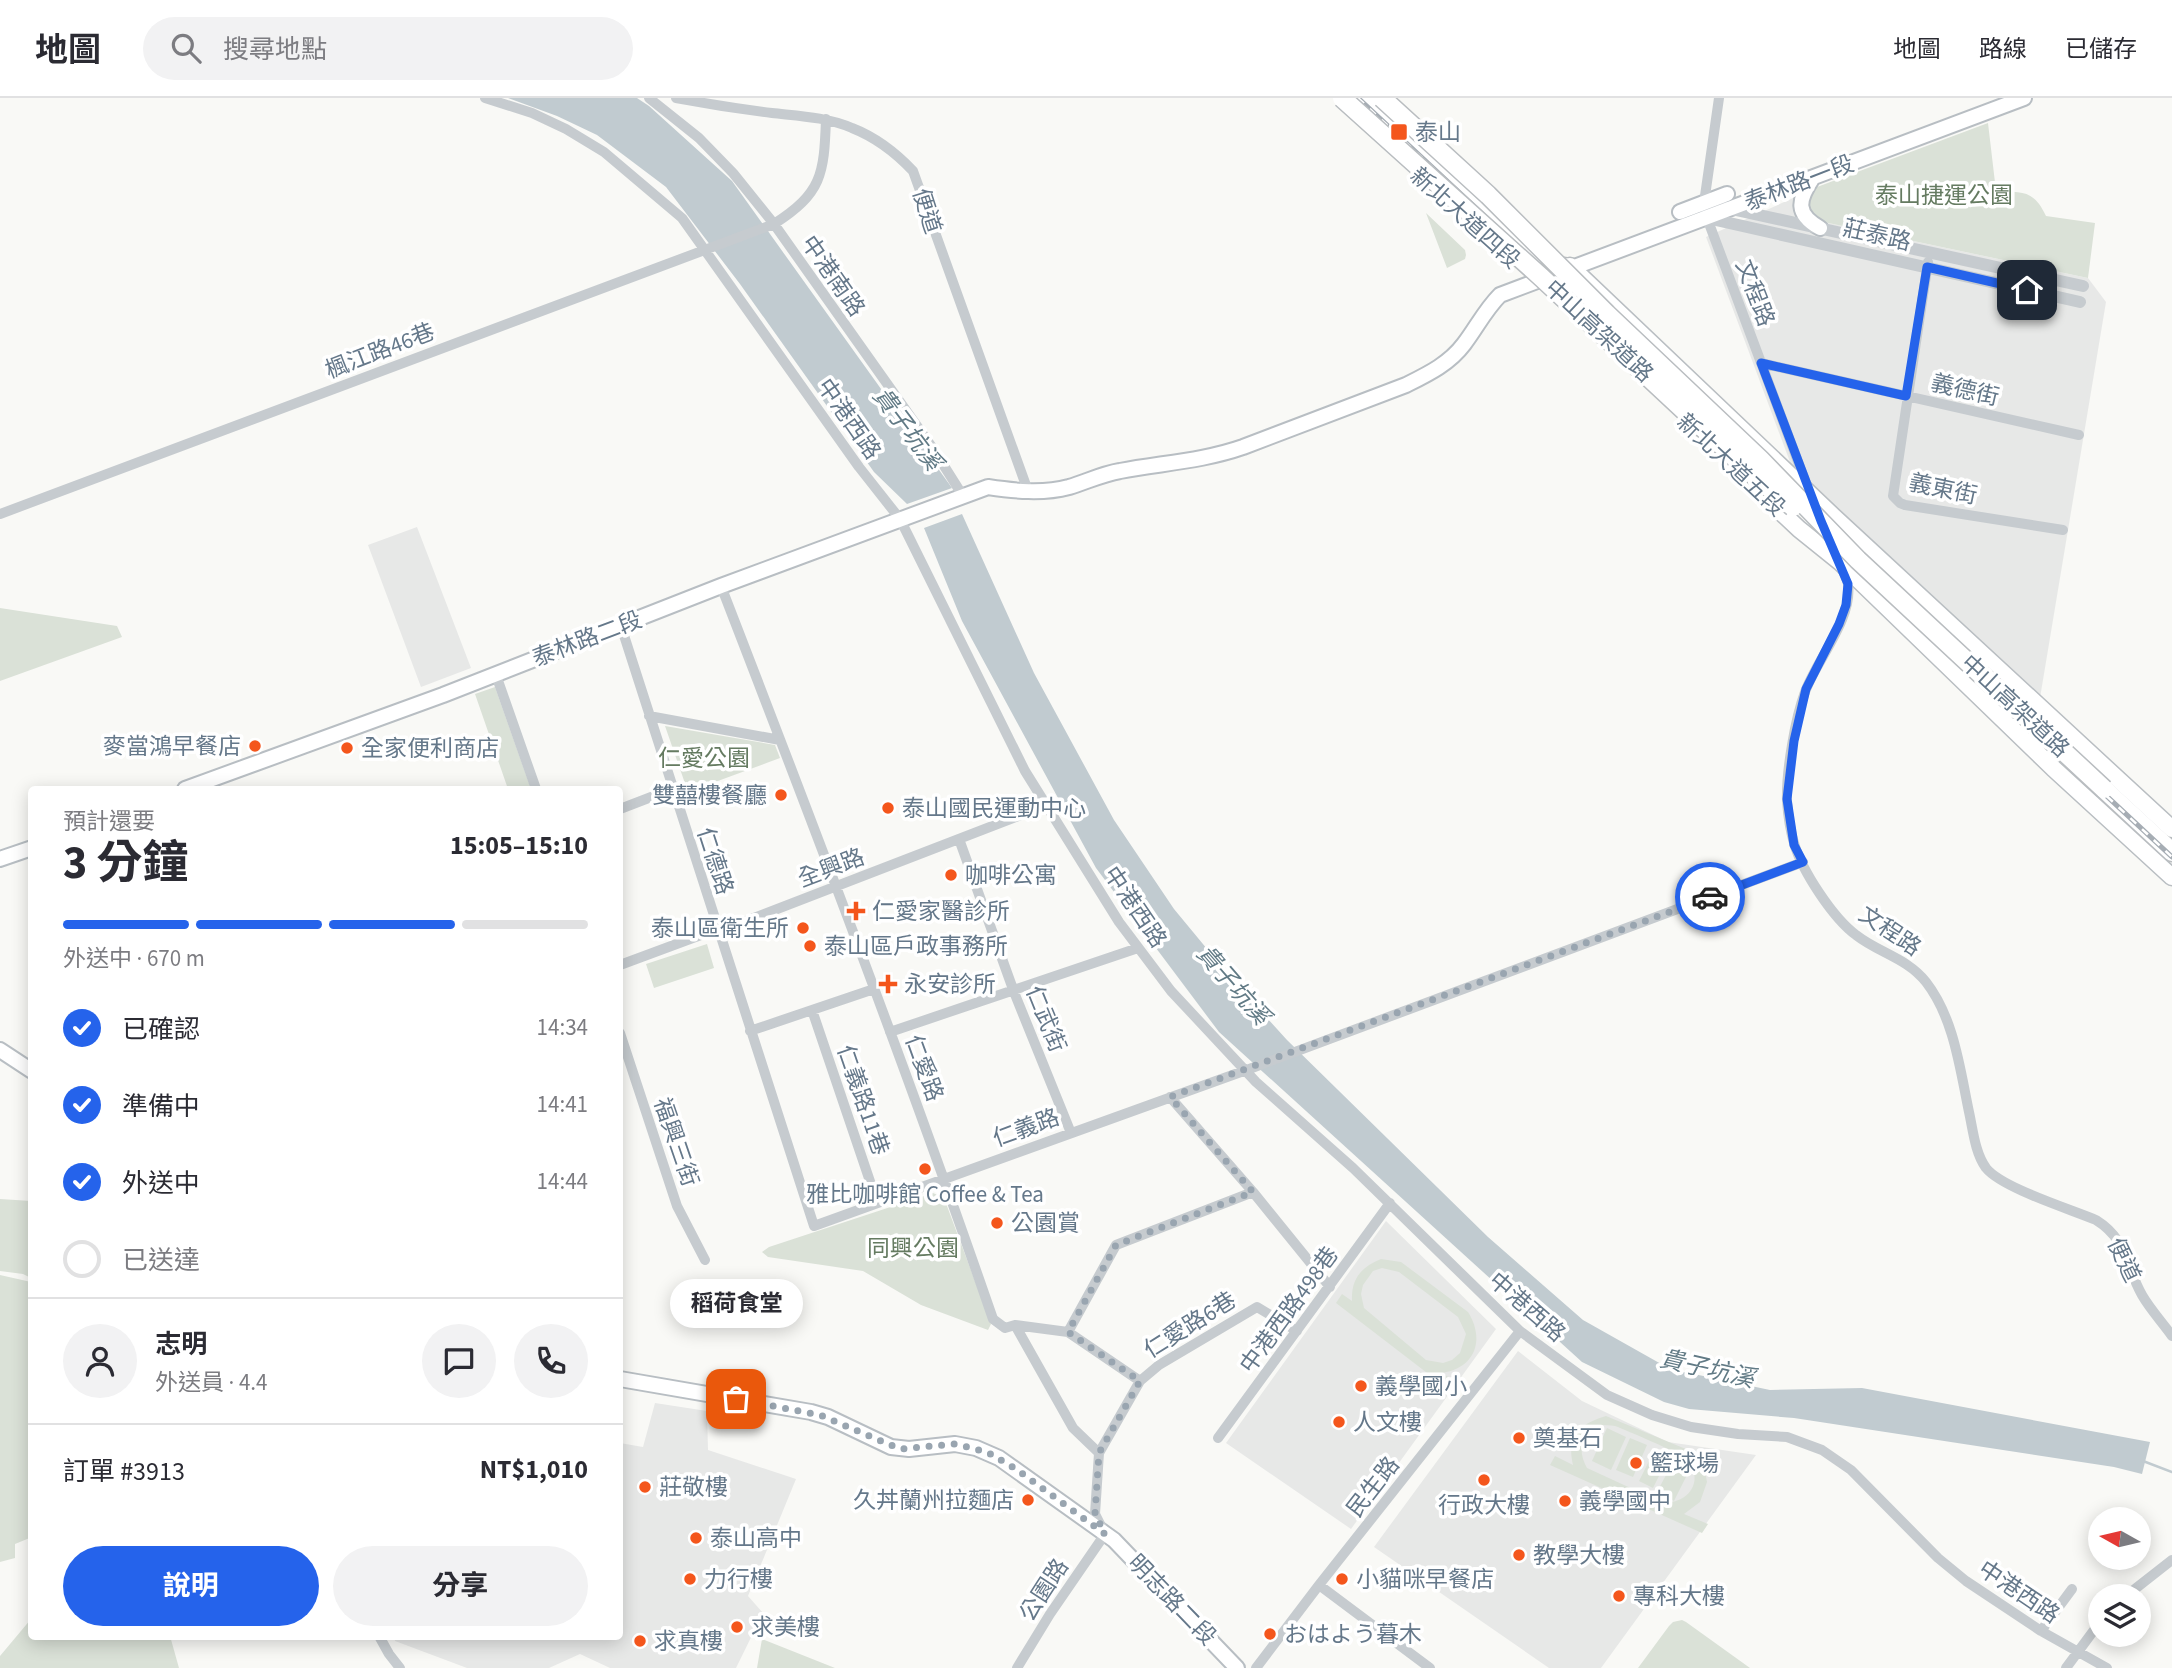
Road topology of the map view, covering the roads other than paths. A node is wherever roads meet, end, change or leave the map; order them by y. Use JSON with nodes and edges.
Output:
{"nodes":[{"id":1,"x":485,"y":98,"type":"edge"},
{"id":2,"x":649,"y":98,"type":"edge"},
{"id":3,"x":676,"y":98,"type":"edge"},
{"id":4,"x":1332,"y":98,"type":"edge"},
{"id":5,"x":1342,"y":98,"type":"edge"},
{"id":6,"x":1362,"y":98,"type":"edge"},
{"id":7,"x":1393,"y":98,"type":"edge"},
{"id":8,"x":1719,"y":98,"type":"edge"},
{"id":9,"x":2024,"y":98,"type":"edge"},
{"id":10,"x":1380,"y":105,"type":"edge"},
{"id":11,"x":826,"y":119,"type":"junction"},
{"id":12,"x":1813,"y":178,"type":"junction"},
{"id":13,"x":1727,"y":194,"type":"dead end"},
{"id":14,"x":1732,"y":209,"type":"junction"},
{"id":15,"x":1705,"y":210,"type":"junction"},
{"id":16,"x":1680,"y":212,"type":"dead end"},
{"id":17,"x":771,"y":225,"type":"junction"},
{"id":18,"x":1820,"y":228,"type":"junction"},
{"id":19,"x":708,"y":249,"type":"junction"},
{"id":20,"x":1930,"y":253,"type":"junction"},
{"id":21,"x":1541,"y":264,"type":"junction"},
{"id":22,"x":1927,"y":267,"type":"junction"},
{"id":23,"x":1573,"y":269,"type":"junction"},
{"id":24,"x":1536,"y":282,"type":"junction"},
{"id":25,"x":2083,"y":286,"type":"dead end"},
{"id":26,"x":2080,"y":302,"type":"dead end"},
{"id":27,"x":1761,"y":363,"type":"junction"},
{"id":28,"x":1703,"y":392,"type":"junction"},
{"id":29,"x":1906,"y":396,"type":"junction"},
{"id":30,"x":1679,"y":416,"type":"junction"},
{"id":31,"x":2078,"y":435,"type":"dead end"},
{"id":32,"x":1028,"y":491,"type":"junction"},
{"id":33,"x":1811,"y":496,"type":"junction"},
{"id":34,"x":960,"y":497,"type":"junction"},
{"id":35,"x":0,"y":514,"type":"edge"},
{"id":36,"x":906,"y":517,"type":"junction"},
{"id":37,"x":2063,"y":530,"type":"dead end"},
{"id":38,"x":1858,"y":560,"type":"junction"},
{"id":39,"x":1840,"y":562,"type":"junction"},
{"id":40,"x":721,"y":586,"type":"junction"},
{"id":41,"x":621,"y":626,"type":"junction"},
{"id":42,"x":496,"y":675,"type":"junction"},
{"id":43,"x":649,"y":716,"type":"junction"},
{"id":44,"x":2059,"y":724,"type":"junction"},
{"id":45,"x":780,"y":740,"type":"junction"},
{"id":46,"x":2029,"y":744,"type":"junction"},
{"id":47,"x":193,"y":786,"type":"edge"},
{"id":48,"x":535,"y":786,"type":"edge"},
{"id":49,"x":672,"y":789,"type":"junction"},
{"id":50,"x":1051,"y":806,"type":"junction"},
{"id":51,"x":623,"y":808,"type":"edge"},
{"id":52,"x":2172,"y":829,"type":"edge"},
{"id":53,"x":959,"y":839,"type":"junction"},
{"id":54,"x":28,"y":849,"type":"edge"},
{"id":55,"x":2172,"y":852,"type":"edge"},
{"id":56,"x":0,"y":859,"type":"edge"},
{"id":57,"x":1803,"y":862,"type":"junction"},
{"id":58,"x":2172,"y":877,"type":"edge"},
{"id":59,"x":836,"y":887,"type":"junction"},
{"id":60,"x":717,"y":929,"type":"junction"},
{"id":61,"x":1139,"y":948,"type":"junction"},
{"id":62,"x":623,"y":964,"type":"edge"},
{"id":63,"x":874,"y":989,"type":"junction"},
{"id":64,"x":1014,"y":992,"type":"junction"},
{"id":65,"x":812,"y":1010,"type":"junction"},
{"id":66,"x":750,"y":1031,"type":"junction"},
{"id":67,"x":890,"y":1032,"type":"junction"},
{"id":68,"x":623,"y":1042,"type":"edge"},
{"id":69,"x":0,"y":1050,"type":"edge"},
{"id":70,"x":28,"y":1068,"type":"edge"},
{"id":71,"x":1248,"y":1070,"type":"junction"},
{"id":72,"x":1170,"y":1097,"type":"junction"},
{"id":73,"x":1071,"y":1133,"type":"junction"},
{"id":74,"x":944,"y":1178,"type":"junction"},
{"id":75,"x":1253,"y":1192,"type":"junction"},
{"id":76,"x":877,"y":1202,"type":"junction"},
{"id":77,"x":1390,"y":1203,"type":"junction"},
{"id":78,"x":2060,"y":1205,"type":"joint"},
{"id":79,"x":814,"y":1226,"type":"joint"},
{"id":80,"x":705,"y":1259,"type":"dead end"},
{"id":81,"x":1330,"y":1287,"type":"junction"},
{"id":82,"x":1015,"y":1325,"type":"junction"},
{"id":83,"x":1297,"y":1331,"type":"junction"},
{"id":84,"x":1520,"y":1331,"type":"junction"},
{"id":85,"x":1068,"y":1332,"type":"junction"},
{"id":86,"x":2172,"y":1336,"type":"edge"},
{"id":87,"x":623,"y":1380,"type":"edge"},
{"id":88,"x":1140,"y":1381,"type":"junction"},
{"id":89,"x":1218,"y":1438,"type":"dead end"},
{"id":90,"x":1099,"y":1453,"type":"junction"},
{"id":91,"x":1105,"y":1534,"type":"junction"},
{"id":92,"x":2172,"y":1560,"type":"edge"},
{"id":93,"x":2141,"y":1584,"type":"edge"},
{"id":94,"x":1319,"y":1585,"type":"junction"},
{"id":95,"x":2072,"y":1588,"type":"dead end"},
{"id":96,"x":2041,"y":1631,"type":"junction"},
{"id":97,"x":2088,"y":1638,"type":"edge"},
{"id":98,"x":381,"y":1640,"type":"edge"},
{"id":99,"x":2077,"y":1653,"type":"junction"},
{"id":100,"x":400,"y":1668,"type":"edge"},
{"id":101,"x":1017,"y":1668,"type":"edge"},
{"id":102,"x":1237,"y":1668,"type":"edge"},
{"id":103,"x":1256,"y":1668,"type":"edge"},
{"id":104,"x":1430,"y":1668,"type":"edge"},
{"id":105,"x":2066,"y":1668,"type":"edge"},
{"id":106,"x":2107,"y":1668,"type":"edge"}],
"edges":[{"from":1,"to":19,"type":"street","name":"中港西路"},
{"from":2,"to":17,"type":"street","name":"中港南路"},
{"from":3,"to":11,"type":"street","name":"便道"},
{"from":4,"to":24,"type":"main road","name":"新北大道四段"},
{"from":5,"to":38,"type":"highway","name":"中山高架道路","bridge":true},
{"from":6,"to":10,"type":"highway"},
{"from":7,"to":23,"type":"main road","name":"新北大道四段"},
{"from":8,"to":15,"type":"street"},
{"from":9,"to":12,"type":"main road","name":"泰林路一段"},
{"from":10,"to":21,"type":"highway"},
{"from":10,"to":38,"type":"highway","name":"中山高架道路","bridge":true},
{"from":11,"to":17,"type":"street","name":"楓江路46巷"},
{"from":11,"to":32,"type":"street","name":"便道"},
{"from":12,"to":14,"type":"main road","name":"泰林路一段"},
{"from":12,"to":18,"type":"main road"},
{"from":13,"to":15,"type":"main road","name":"泰林路一段"},
{"from":14,"to":15,"type":"main road","name":"泰林路一段"},
{"from":14,"to":18,"type":"street","name":"莊泰路"},
{"from":15,"to":16,"type":"main road","name":"泰林路一段"},
{"from":15,"to":22,"type":"street","name":"莊泰路"},
{"from":15,"to":23,"type":"main road","name":"泰林路一段"},
{"from":15,"to":27,"type":"street","name":"文程路"},
{"from":17,"to":19,"type":"street","name":"楓江路46巷"},
{"from":17,"to":34,"type":"street","name":"中港南路"},
{"from":18,"to":20,"type":"street","name":"莊泰路"},
{"from":19,"to":35,"type":"street","name":"楓江路46巷"},
{"from":19,"to":36,"type":"street","name":"中港西路"},
{"from":20,"to":22,"type":"street","name":"義東街"},
{"from":20,"to":25,"type":"street","name":"莊泰路"},
{"from":21,"to":23,"type":"highway"},
{"from":21,"to":24,"type":"highway"},
{"from":22,"to":26,"type":"street","name":"莊泰路"},
{"from":22,"to":29,"type":"street","name":"義東街"},
{"from":23,"to":24,"type":"main road"},
{"from":23,"to":28,"type":"main road","name":"新北大道五段"},
{"from":24,"to":30,"type":"main road","name":"新北大道五段"},
{"from":24,"to":32,"type":"main road"},
{"from":27,"to":29,"type":"street","name":"義德街"},
{"from":27,"to":33,"type":"street","name":"文程路"},
{"from":28,"to":30,"type":"main road"},
{"from":28,"to":33,"type":"main road","name":"新北大道五段"},
{"from":29,"to":31,"type":"street","name":"義德街"},
{"from":29,"to":37,"type":"street","name":"義東街"},
{"from":30,"to":39,"type":"main road","name":"新北大道五段"},
{"from":32,"to":34,"type":"main road","name":"泰林路二段"},
{"from":33,"to":39,"type":"street","name":"文程路"},
{"from":33,"to":44,"type":"main road","name":"新北大道五段"},
{"from":34,"to":36,"type":"main road","name":"泰林路二段"},
{"from":36,"to":40,"type":"main road","name":"泰林路二段"},
{"from":36,"to":50,"type":"street","name":"中港西路"},
{"from":38,"to":55,"type":"highway","name":"中山高架道路","bridge":true},
{"from":39,"to":46,"type":"main road","name":"新北大道五段"},
{"from":39,"to":57,"type":"street","name":"文程路"},
{"from":40,"to":41,"type":"main road","name":"泰林路二段"},
{"from":40,"to":45,"type":"street","name":"仁愛路"},
{"from":41,"to":42,"type":"main road","name":"泰林路二段"},
{"from":41,"to":43,"type":"street","name":"仁德路"},
{"from":42,"to":47,"type":"main road","name":"泰林路二段"},
{"from":42,"to":48,"type":"street"},
{"from":43,"to":45,"type":"street"},
{"from":43,"to":49,"type":"street","name":"仁德路"},
{"from":44,"to":46,"type":"main road"},
{"from":44,"to":52,"type":"main road","name":"新北大道五段"},
{"from":45,"to":59,"type":"street","name":"仁愛路"},
{"from":46,"to":58,"type":"main road","name":"新北大道五段"},
{"from":49,"to":51,"type":"street"},
{"from":49,"to":60,"type":"street","name":"仁德路"},
{"from":50,"to":53,"type":"street","name":"全興路"},
{"from":50,"to":61,"type":"street","name":"中港西路"},
{"from":53,"to":59,"type":"street","name":"全興路"},
{"from":53,"to":64,"type":"street","name":"仁武街"},
{"from":54,"to":56,"type":"main road"},
{"from":57,"to":71,"type":"street","name":"仁義路"},
{"from":57,"to":78,"type":"street","name":"文程路"},
{"from":59,"to":60,"type":"street","name":"全興路"},
{"from":59,"to":63,"type":"street","name":"仁愛路"},
{"from":60,"to":62,"type":"street","name":"全興路"},
{"from":60,"to":66,"type":"street","name":"仁德路"},
{"from":61,"to":64,"type":"street"},
{"from":61,"to":71,"type":"street","name":"中港西路"},
{"from":63,"to":65,"type":"street"},
{"from":63,"to":67,"type":"street","name":"仁愛路"},
{"from":64,"to":67,"type":"street"},
{"from":64,"to":73,"type":"street","name":"仁武街"},
{"from":65,"to":66,"type":"street"},
{"from":65,"to":76,"type":"street","name":"仁義路11巷"},
{"from":66,"to":79,"type":"street","name":"仁德路"},
{"from":67,"to":74,"type":"street","name":"仁愛路"},
{"from":68,"to":80,"type":"street","name":"福興三街"},
{"from":69,"to":70,"type":"main road"},
{"from":71,"to":72,"type":"street","name":"仁義路"},
{"from":71,"to":77,"type":"street","name":"中港西路"},
{"from":72,"to":73,"type":"street","name":"仁義路"},
{"from":72,"to":75,"type":"street"},
{"from":73,"to":74,"type":"street","name":"仁義路"},
{"from":74,"to":76,"type":"street","name":"仁義路"},
{"from":74,"to":82,"type":"street","name":"仁愛路"},
{"from":75,"to":81,"type":"street"},
{"from":75,"to":85,"type":"street"},
{"from":76,"to":79,"type":"street","name":"仁義路"},
{"from":77,"to":81,"type":"street","name":"中港西路498巷"},
{"from":77,"to":84,"type":"street","name":"中港西路"},
{"from":78,"to":86,"type":"street","name":"便道"},
{"from":81,"to":83,"type":"street","name":"中港西路498巷"},
{"from":82,"to":85,"type":"street"},
{"from":82,"to":90,"type":"street"},
{"from":83,"to":88,"type":"street","name":"仁愛路6巷"},
{"from":83,"to":89,"type":"street","name":"中港西路498巷"},
{"from":84,"to":94,"type":"street","name":"民生路"},
{"from":84,"to":96,"type":"street","name":"中港西路"},
{"from":85,"to":88,"type":"street"},
{"from":87,"to":91,"type":"main road","name":"明志路二段"},
{"from":88,"to":90,"type":"street","name":"仁愛路6巷"},
{"from":90,"to":91,"type":"street"},
{"from":91,"to":101,"type":"street","name":"公園路"},
{"from":91,"to":102,"type":"main road","name":"明志路二段"},
{"from":92,"to":93,"type":"street"},
{"from":94,"to":103,"type":"street","name":"民生路"},
{"from":94,"to":104,"type":"street"},
{"from":95,"to":96,"type":"street"},
{"from":96,"to":99,"type":"street","name":"中港西路"},
{"from":97,"to":99,"type":"street"},
{"from":98,"to":100,"type":"street"},
{"from":99,"to":105,"type":"street"},
{"from":99,"to":106,"type":"street","name":"中港西路"}]}
